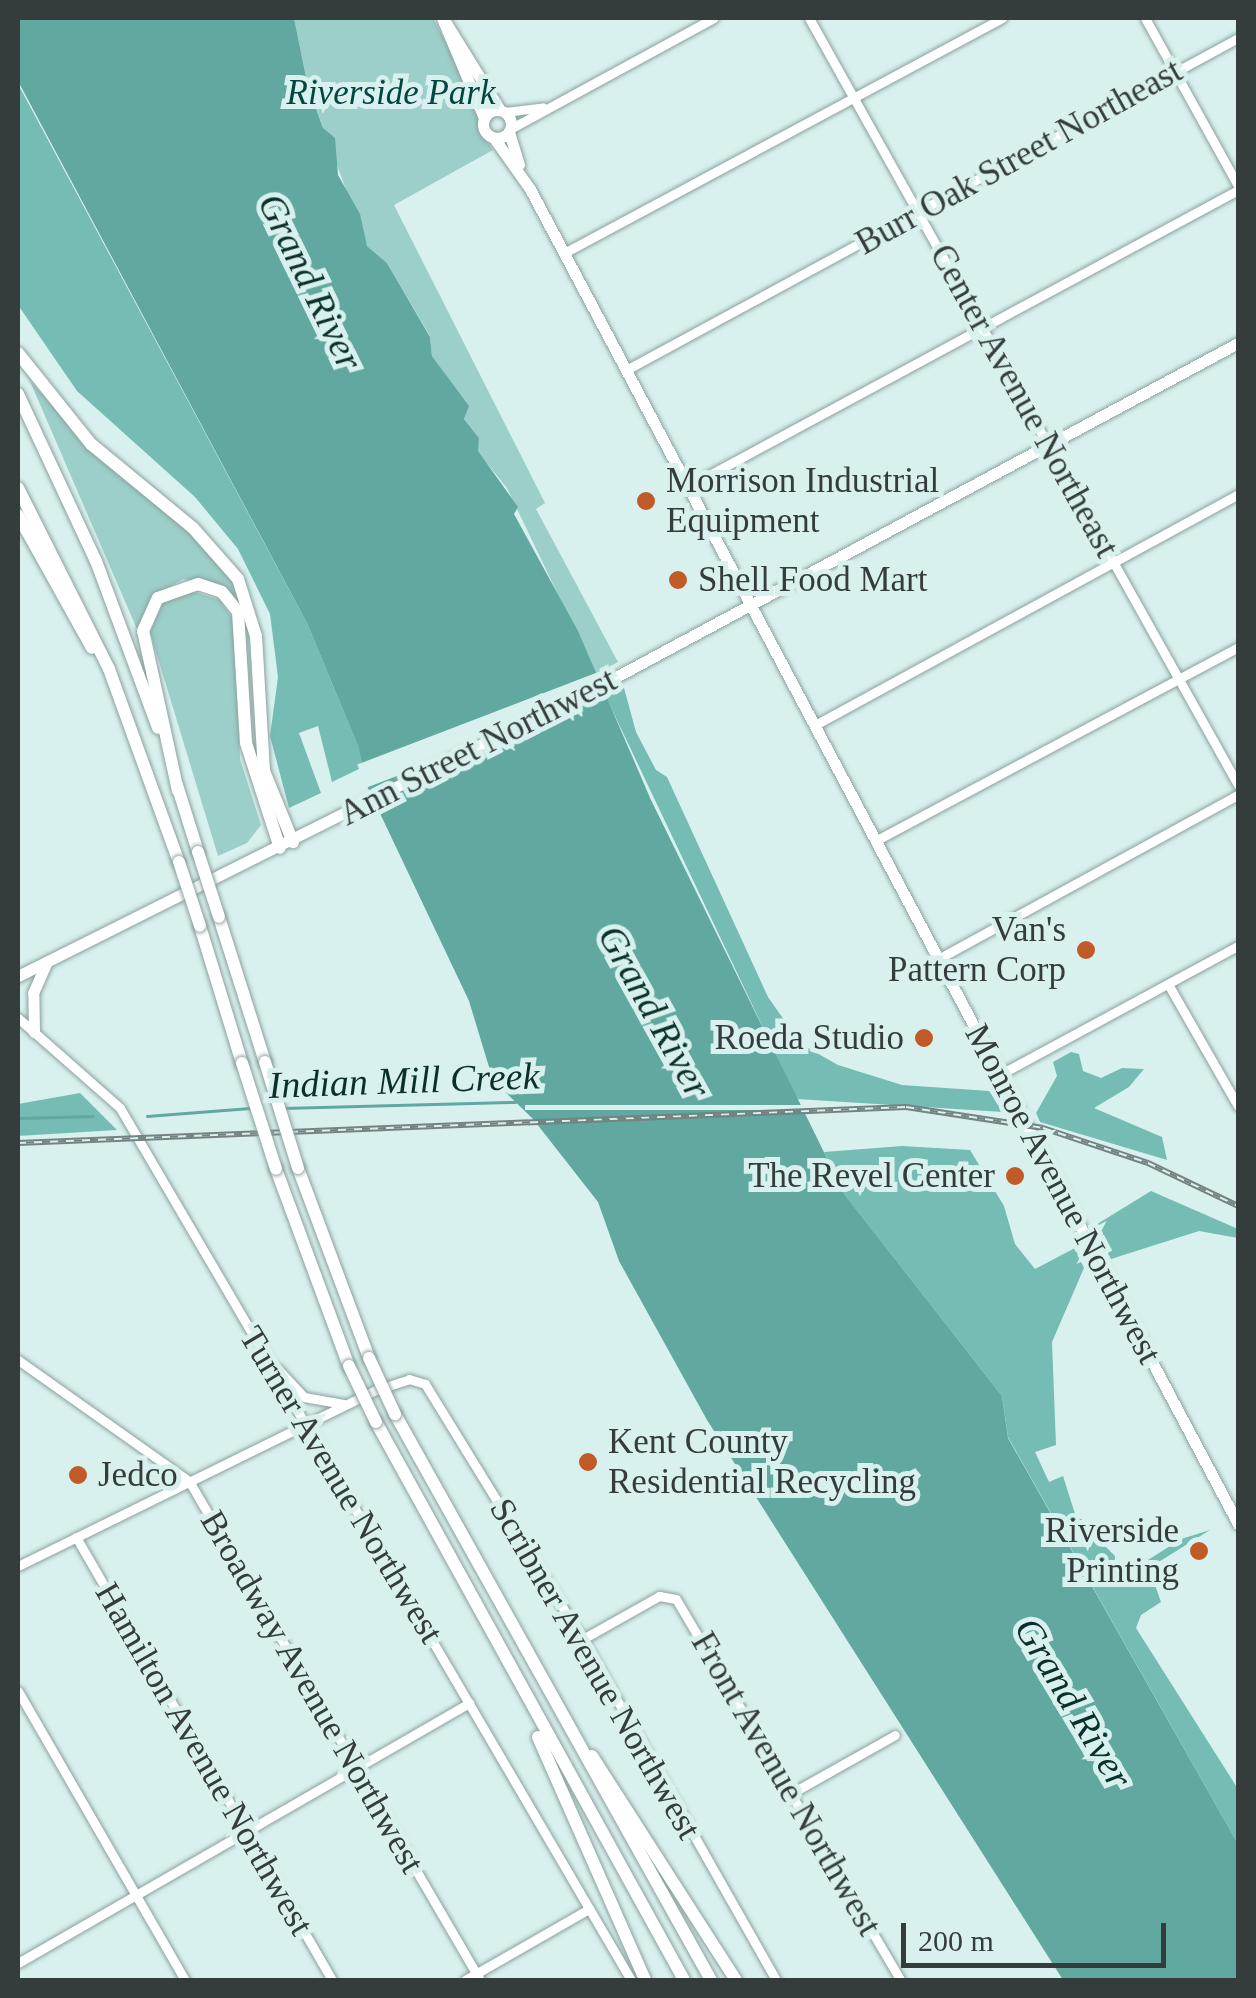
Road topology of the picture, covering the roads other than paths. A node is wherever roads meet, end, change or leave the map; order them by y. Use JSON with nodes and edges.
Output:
{"nodes":[{"id":1,"x":442,"y":18,"type":"edge"},
{"id":2,"x":714,"y":18,"type":"edge"},
{"id":3,"x":809,"y":18,"type":"edge"},
{"id":4,"x":1002,"y":18,"type":"edge"},
{"id":5,"x":1145,"y":18,"type":"edge"},
{"id":6,"x":1238,"y":38,"type":"edge"},
{"id":7,"x":1176,"y":74,"type":"junction"},
{"id":8,"x":477,"y":85,"type":"junction"},
{"id":9,"x":854,"y":97,"type":"junction"},
{"id":10,"x":550,"y":105,"type":"junction"},
{"id":11,"x":502,"y":111,"type":"junction"},
{"id":12,"x":484,"y":118,"type":"junction"},
{"id":13,"x":510,"y":130,"type":"junction"},
{"id":14,"x":494,"y":138,"type":"junction"},
{"id":15,"x":522,"y":174,"type":"junction"},
{"id":16,"x":1238,"y":188,"type":"edge"},
{"id":17,"x":920,"y":213,"type":"junction"},
{"id":18,"x":564,"y":253,"type":"junction"},
{"id":19,"x":985,"y":329,"type":"junction"},
{"id":20,"x":1238,"y":343,"type":"edge"},
{"id":21,"x":18,"y":353,"type":"edge"},
{"id":22,"x":626,"y":370,"type":"junction"},
{"id":23,"x":18,"y":394,"type":"edge"},
{"id":24,"x":1048,"y":444,"type":"junction"},
{"id":25,"x":18,"y":488,"type":"edge"},
{"id":26,"x":688,"y":488,"type":"junction"},
{"id":27,"x":1238,"y":494,"type":"edge"},
{"id":28,"x":18,"y":515,"type":"edge"},
{"id":29,"x":1113,"y":562,"type":"junction"},
{"id":30,"x":751,"y":606,"type":"junction"},
{"id":31,"x":1238,"y":647,"type":"edge"},
{"id":32,"x":1181,"y":679,"type":"junction"},
{"id":33,"x":130,"y":719,"type":"junction"},
{"id":34,"x":814,"y":725,"type":"junction"},
{"id":35,"x":1238,"y":785,"type":"edge"},
{"id":36,"x":178,"y":790,"type":"junction"},
{"id":37,"x":1238,"y":795,"type":"edge"},
{"id":38,"x":874,"y":841,"type":"junction"},
{"id":39,"x":286,"y":845,"type":"junction"},
{"id":40,"x":1238,"y":946,"type":"edge"},
{"id":41,"x":938,"y":959,"type":"junction"},
{"id":42,"x":48,"y":962,"type":"junction"},
{"id":43,"x":19,"y":974,"type":"edge"},
{"id":44,"x":1168,"y":984,"type":"junction"},
{"id":45,"x":18,"y":1018,"type":"edge"},
{"id":46,"x":34,"y":1032,"type":"junction"},
{"id":47,"x":999,"y":1074,"type":"junction"},
{"id":48,"x":1238,"y":1106,"type":"edge"},
{"id":49,"x":257,"y":1343,"type":"junction"},
{"id":50,"x":18,"y":1360,"type":"edge"},
{"id":51,"x":346,"y":1404,"type":"junction"},
{"id":52,"x":306,"y":1424,"type":"junction"},
{"id":53,"x":189,"y":1482,"type":"junction"},
{"id":54,"x":1235,"y":1510,"type":"edge"},
{"id":55,"x":1238,"y":1524,"type":"edge"},
{"id":56,"x":76,"y":1537,"type":"junction"},
{"id":57,"x":18,"y":1566,"type":"edge"},
{"id":58,"x":581,"y":1640,"type":"junction"},
{"id":59,"x":504,"y":1662,"type":"junction"},
{"id":60,"x":18,"y":1691,"type":"edge"},
{"id":61,"x":469,"y":1704,"type":"junction"},
{"id":62,"x":566,"y":1723,"type":"junction"},
{"id":63,"x":895,"y":1735,"type":"dead end"},
{"id":64,"x":357,"y":1767,"type":"junction"},
{"id":65,"x":792,"y":1793,"type":"junction"},
{"id":66,"x":246,"y":1831,"type":"junction"},
{"id":67,"x":136,"y":1895,"type":"junction"},
{"id":68,"x":589,"y":1910,"type":"junction"},
{"id":69,"x":18,"y":1963,"type":"edge"},
{"id":70,"x":478,"y":1977,"type":"edge"},
{"id":71,"x":185,"y":1980,"type":"edge"},
{"id":72,"x":332,"y":1980,"type":"edge"},
{"id":73,"x":465,"y":1980,"type":"edge"},
{"id":74,"x":631,"y":1980,"type":"edge"},
{"id":75,"x":644,"y":1980,"type":"edge"},
{"id":76,"x":684,"y":1980,"type":"edge"},
{"id":77,"x":711,"y":1980,"type":"edge"},
{"id":78,"x":736,"y":1980,"type":"edge"},
{"id":79,"x":776,"y":1980,"type":"edge"},
{"id":80,"x":900,"y":1980,"type":"edge"}],
"edges":[{"from":1,"to":8,"type":"main road"},
{"from":2,"to":10,"type":"street"},
{"from":3,"to":9,"type":"street","name":"Center Avenue Northeast"},
{"from":4,"to":9,"type":"street"},
{"from":5,"to":7,"type":"street"},
{"from":6,"to":7,"type":"street","name":"Burr Oak Street Northeast"},
{"from":7,"to":16,"type":"street"},
{"from":7,"to":17,"type":"street","name":"Burr Oak Street Northeast"},
{"from":8,"to":11,"type":"main road"},
{"from":8,"to":12,"type":"main road"},
{"from":9,"to":17,"type":"street","name":"Center Avenue Northeast"},
{"from":9,"to":18,"type":"street"},
{"from":10,"to":11,"type":"street"},
{"from":10,"to":13,"type":"street"},
{"from":11,"to":12,"type":"main road"},
{"from":11,"to":13,"type":"main road","name":"Monroe Avenue Northwest"},
{"from":12,"to":14,"type":"main road","name":"Monroe Avenue Northwest"},
{"from":13,"to":14,"type":"main road"},
{"from":13,"to":15,"type":"main road","name":"Monroe Avenue Northwest"},
{"from":14,"to":15,"type":"main road","name":"Monroe Avenue Northwest"},
{"from":15,"to":18,"type":"main road","name":"Monroe Avenue Northwest"},
{"from":16,"to":19,"type":"street"},
{"from":17,"to":19,"type":"street","name":"Center Avenue Northeast"},
{"from":17,"to":22,"type":"street","name":"Burr Oak Street Northeast"},
{"from":18,"to":22,"type":"main road","name":"Monroe Avenue Northwest"},
{"from":19,"to":24,"type":"street","name":"Center Avenue Northeast"},
{"from":19,"to":26,"type":"street"},
{"from":20,"to":24,"type":"main road","name":"Ann Street Northwest"},
{"from":21,"to":39,"type":"highway"},
{"from":22,"to":26,"type":"main road","name":"Monroe Avenue Northwest"},
{"from":23,"to":36,"type":"highway"},
{"from":24,"to":29,"type":"street","name":"Center Avenue Northeast"},
{"from":24,"to":30,"type":"main road","name":"Ann Street Northwest"},
{"from":25,"to":33,"type":"highway"},
{"from":26,"to":30,"type":"main road","name":"Monroe Avenue Northwest"},
{"from":27,"to":29,"type":"street"},
{"from":28,"to":33,"type":"highway"},
{"from":29,"to":32,"type":"street","name":"Center Avenue Northeast"},
{"from":29,"to":34,"type":"street"},
{"from":30,"to":34,"type":"main road","name":"Monroe Avenue Northwest"},
{"from":30,"to":39,"type":"main road","name":"Ann Street Northwest"},
{"from":31,"to":32,"type":"street"},
{"from":32,"to":35,"type":"street","name":"Center Avenue Northeast"},
{"from":32,"to":38,"type":"street"},
{"from":33,"to":59,"type":"highway","bridge":true},
{"from":34,"to":38,"type":"main road","name":"Monroe Avenue Northwest"},
{"from":36,"to":39,"type":"highway"},
{"from":36,"to":62,"type":"highway","bridge":true},
{"from":37,"to":41,"type":"street"},
{"from":38,"to":41,"type":"main road","name":"Monroe Avenue Northwest"},
{"from":39,"to":42,"type":"main road","name":"Ann Street Northwest"},
{"from":40,"to":44,"type":"street"},
{"from":41,"to":47,"type":"main road","name":"Monroe Avenue Northwest"},
{"from":42,"to":43,"type":"main road","name":"Ann Street Northwest"},
{"from":42,"to":46,"type":"main road"},
{"from":44,"to":47,"type":"street"},
{"from":44,"to":48,"type":"street"},
{"from":45,"to":46,"type":"street","name":"Turner Avenue Northwest"},
{"from":46,"to":49,"type":"street","name":"Turner Avenue Northwest"},
{"from":47,"to":54,"type":"main road","name":"Monroe Avenue Northwest"},
{"from":49,"to":51,"type":"street"},
{"from":49,"to":52,"type":"street","name":"Turner Avenue Northwest"},
{"from":50,"to":53,"type":"street","name":"Broadway Avenue Northwest"},
{"from":51,"to":52,"type":"street"},
{"from":51,"to":58,"type":"street","name":"Scribner Avenue Northwest"},
{"from":52,"to":53,"type":"street"},
{"from":52,"to":61,"type":"street","name":"Turner Avenue Northwest"},
{"from":53,"to":56,"type":"street"},
{"from":53,"to":64,"type":"street","name":"Broadway Avenue Northwest"},
{"from":54,"to":55,"type":"main road","name":"Monroe Avenue Northwest"},
{"from":56,"to":57,"type":"street"},
{"from":56,"to":66,"type":"street","name":"Hamilton Avenue Northwest"},
{"from":58,"to":65,"type":"street","name":"Front Avenue Northwest"},
{"from":58,"to":79,"type":"street","name":"Scribner Avenue Northwest"},
{"from":59,"to":75,"type":"highway"},
{"from":59,"to":76,"type":"highway"},
{"from":60,"to":67,"type":"street"},
{"from":61,"to":64,"type":"street"},
{"from":61,"to":68,"type":"street","name":"Turner Avenue Northwest"},
{"from":62,"to":77,"type":"highway"},
{"from":62,"to":78,"type":"highway"},
{"from":63,"to":65,"type":"street"},
{"from":64,"to":66,"type":"street"},
{"from":64,"to":70,"type":"street","name":"Broadway Avenue Northwest"},
{"from":65,"to":80,"type":"street","name":"Front Avenue Northwest"},
{"from":66,"to":67,"type":"street"},
{"from":66,"to":72,"type":"street","name":"Hamilton Avenue Northwest"},
{"from":67,"to":69,"type":"street"},
{"from":67,"to":71,"type":"street"},
{"from":68,"to":70,"type":"street"},
{"from":68,"to":74,"type":"street","name":"Turner Avenue Northwest"},
{"from":70,"to":73,"type":"street"}]}
